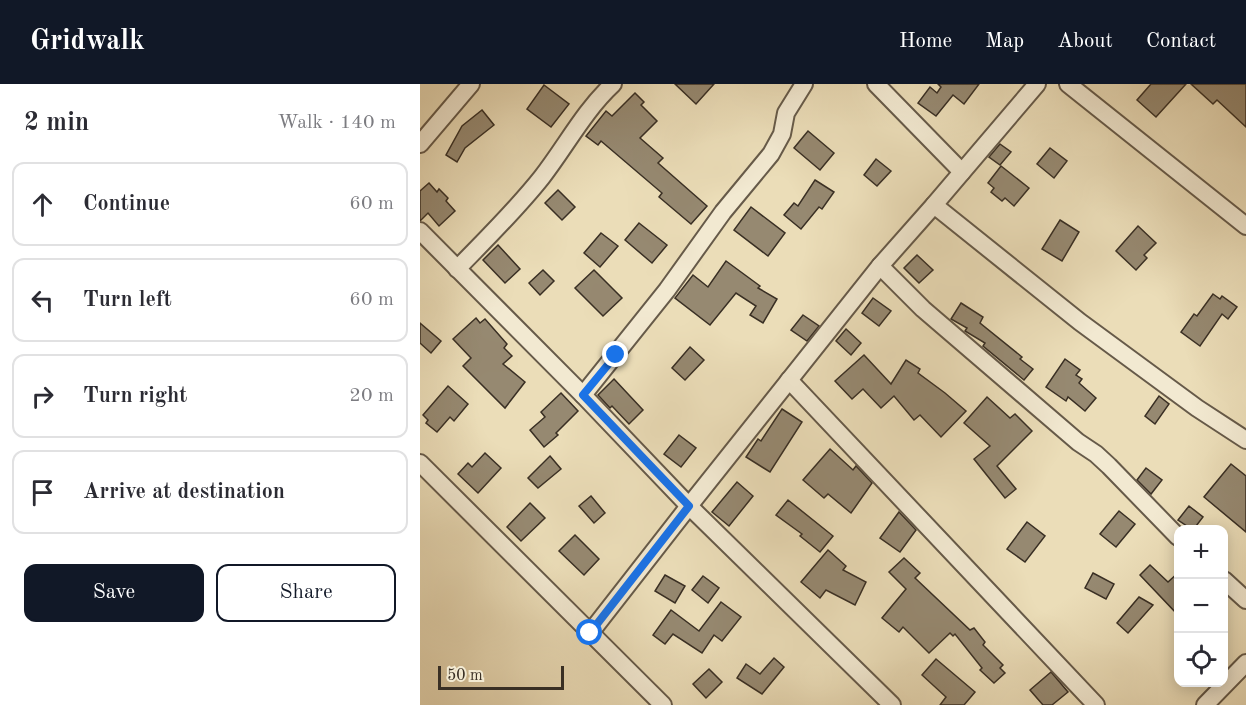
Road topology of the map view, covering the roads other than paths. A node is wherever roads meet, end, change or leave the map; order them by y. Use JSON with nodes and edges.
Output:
{"nodes":[{"id":1,"x":471,"y":84,"type":"edge"},
{"id":2,"x":612,"y":84,"type":"edge"},
{"id":3,"x":804,"y":84,"type":"edge"},
{"id":4,"x":876,"y":84,"type":"edge"},
{"id":5,"x":1037,"y":84,"type":"edge"},
{"id":6,"x":1068,"y":84,"type":"edge"},
{"id":7,"x":420,"y":144,"type":"edge"},
{"id":8,"x":962,"y":172,"type":"junction"},
{"id":9,"x":934,"y":205,"type":"junction"},
{"id":10,"x":1246,"y":226,"type":"edge"},
{"id":11,"x":420,"y":231,"type":"edge"},
{"id":12,"x":880,"y":266,"type":"junction"},
{"id":13,"x":457,"y":269,"type":"junction"},
{"id":14,"x":789,"y":380,"type":"junction"},
{"id":15,"x":583,"y":395,"type":"junction"},
{"id":16,"x":1246,"y":440,"type":"edge"},
{"id":17,"x":420,"y":463,"type":"edge"},
{"id":18,"x":689,"y":506,"type":"junction"},
{"id":19,"x":1174,"y":532,"type":"edge"},
{"id":20,"x":1228,"y":584,"type":"edge"},
{"id":21,"x":1246,"y":600,"type":"edge"},
{"id":22,"x":590,"y":633,"type":"junction"},
{"id":23,"x":1246,"y":663,"type":"edge"},
{"id":24,"x":663,"y":705,"type":"edge"},
{"id":25,"x":892,"y":705,"type":"edge"},
{"id":26,"x":1096,"y":705,"type":"edge"},
{"id":27,"x":1205,"y":705,"type":"edge"}],
"edges":[{"from":1,"to":7,"type":"street"},
{"from":2,"to":13,"type":"street"},
{"from":3,"to":15,"type":"street"},
{"from":4,"to":8,"type":"street"},
{"from":5,"to":8,"type":"street"},
{"from":6,"to":10,"type":"street"},
{"from":8,"to":9,"type":"street"},
{"from":9,"to":12,"type":"street"},
{"from":9,"to":16,"type":"street"},
{"from":11,"to":13,"type":"street"},
{"from":12,"to":14,"type":"street"},
{"from":12,"to":19,"type":"street"},
{"from":13,"to":15,"type":"street"},
{"from":14,"to":18,"type":"street"},
{"from":14,"to":26,"type":"street"},
{"from":15,"to":18,"type":"street"},
{"from":17,"to":22,"type":"street"},
{"from":18,"to":22,"type":"street"},
{"from":18,"to":25,"type":"street"},
{"from":20,"to":21,"type":"street"},
{"from":22,"to":24,"type":"street"},
{"from":23,"to":27,"type":"street"}]}
